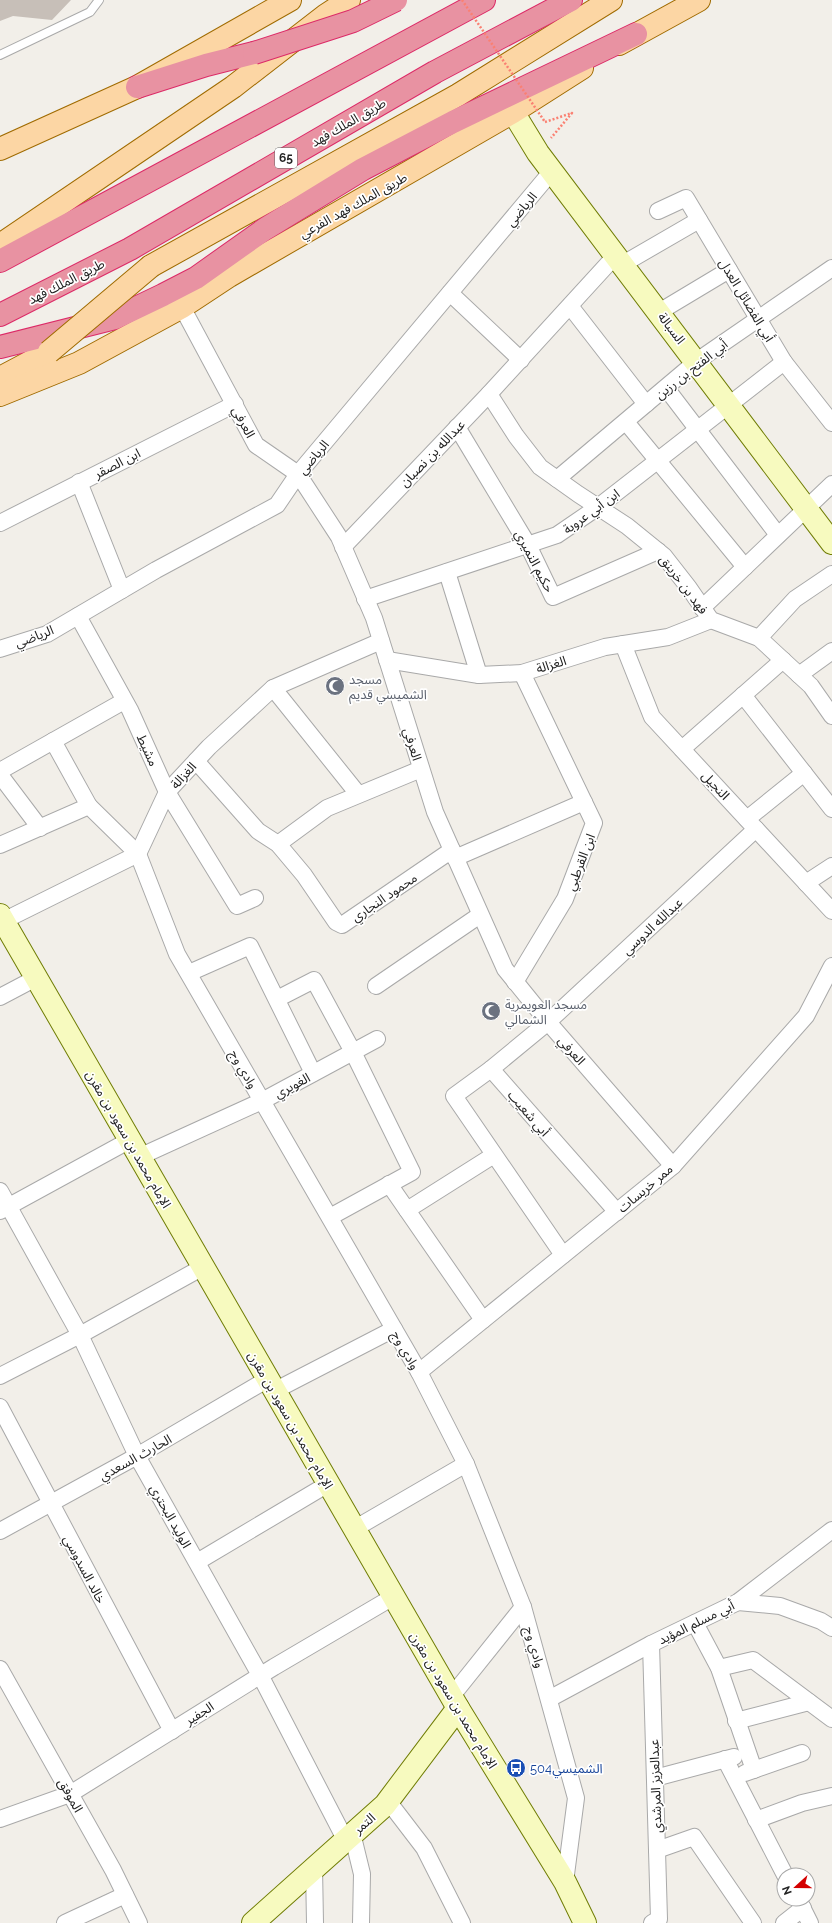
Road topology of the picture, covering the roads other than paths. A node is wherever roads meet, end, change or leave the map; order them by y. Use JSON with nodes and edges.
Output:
{"nodes":[{"id":1,"x":99,"y":0,"type":"edge"},
{"id":2,"x":290,"y":0,"type":"edge"},
{"id":3,"x":349,"y":0,"type":"edge"},
{"id":4,"x":396,"y":0,"type":"edge"},
{"id":5,"x":484,"y":0,"type":"edge"},
{"id":6,"x":571,"y":0,"type":"edge"},
{"id":7,"x":611,"y":0,"type":"edge"},
{"id":8,"x":699,"y":0,"type":"edge"},
{"id":9,"x":636,"y":34,"type":"junction"},
{"id":10,"x":0,"y":55,"type":"edge"},
{"id":11,"x":137,"y":87,"type":"junction"},
{"id":12,"x":513,"y":112,"type":"junction"},
{"id":13,"x":0,"y":149,"type":"edge"},
{"id":14,"x":552,"y":171,"type":"junction"},
{"id":15,"x":658,"y":211,"type":"dead end"},
{"id":16,"x":699,"y":220,"type":"junction"},
{"id":17,"x":0,"y":245,"type":"edge"},
{"id":18,"x":619,"y":260,"type":"junction"},
{"id":19,"x":0,"y":261,"type":"edge"},
{"id":20,"x":832,"y":268,"type":"edge"},
{"id":21,"x":729,"y":270,"type":"junction"},
{"id":22,"x":450,"y":293,"type":"junction"},
{"id":23,"x":570,"y":306,"type":"junction"},
{"id":24,"x":182,"y":307,"type":"junction"},
{"id":25,"x":659,"y":312,"type":"junction"},
{"id":26,"x":0,"y":315,"type":"edge"},
{"id":27,"x":758,"y":319,"type":"junction"},
{"id":28,"x":0,"y":347,"type":"edge"},
{"id":29,"x":521,"y":360,"type":"junction"},
{"id":30,"x":697,"y":362,"type":"junction"},
{"id":31,"x":784,"y":362,"type":"junction"},
{"id":32,"x":0,"y":378,"type":"edge"},
{"id":33,"x":666,"y":388,"type":"junction"},
{"id":34,"x":489,"y":394,"type":"junction"},
{"id":35,"x":0,"y":395,"type":"edge"},
{"id":36,"x":235,"y":404,"type":"junction"},
{"id":37,"x":646,"y":404,"type":"junction"},
{"id":38,"x":729,"y":404,"type":"junction"},
{"id":39,"x":626,"y":422,"type":"junction"},
{"id":40,"x":832,"y":423,"type":"edge"},
{"id":41,"x":457,"y":427,"type":"junction"},
{"id":42,"x":697,"y":429,"type":"junction"},
{"id":43,"x":657,"y":460,"type":"junction"},
{"id":44,"x":298,"y":474,"type":"junction"},
{"id":45,"x":557,"y":480,"type":"junction"},
{"id":46,"x":79,"y":482,"type":"junction"},
{"id":47,"x":832,"y":484,"type":"edge"},
{"id":48,"x":598,"y":507,"type":"junction"},
{"id":49,"x":806,"y":508,"type":"junction"},
{"id":50,"x":0,"y":523,"type":"edge"},
{"id":51,"x":778,"y":535,"type":"junction"},
{"id":52,"x":832,"y":543,"type":"edge"},
{"id":53,"x":528,"y":545,"type":"junction"},
{"id":54,"x":343,"y":546,"type":"junction"},
{"id":55,"x":658,"y":551,"type":"junction"},
{"id":56,"x":745,"y":567,"type":"junction"},
{"id":57,"x":447,"y":572,"type":"junction"},
{"id":58,"x":832,"y":574,"type":"edge"},
{"id":59,"x":122,"y":590,"type":"junction"},
{"id":60,"x":365,"y":599,"type":"junction"},
{"id":61,"x":706,"y":614,"type":"junction"},
{"id":62,"x":78,"y":616,"type":"junction"},
{"id":63,"x":759,"y":638,"type":"junction"},
{"id":64,"x":381,"y":641,"type":"junction"},
{"id":65,"x":623,"y":644,"type":"junction"},
{"id":66,"x":0,"y":649,"type":"edge"},
{"id":67,"x":832,"y":651,"type":"edge"},
{"id":68,"x":387,"y":660,"type":"junction"},
{"id":69,"x":783,"y":660,"type":"junction"},
{"id":70,"x":522,"y":673,"type":"junction"},
{"id":71,"x":479,"y":675,"type":"junction"},
{"id":72,"x":799,"y":675,"type":"junction"},
{"id":73,"x":273,"y":688,"type":"junction"},
{"id":74,"x":743,"y":695,"type":"junction"},
{"id":75,"x":124,"y":701,"type":"junction"},
{"id":76,"x":832,"y":716,"type":"edge"},
{"id":77,"x":53,"y":741,"type":"junction"},
{"id":78,"x":682,"y":749,"type":"junction"},
{"id":79,"x":196,"y":762,"type":"junction"},
{"id":80,"x":421,"y":769,"type":"junction"},
{"id":81,"x":0,"y":771,"type":"edge"},
{"id":82,"x":804,"y":773,"type":"junction"},
{"id":83,"x":0,"y":775,"type":"edge"},
{"id":84,"x":167,"y":792,"type":"junction"},
{"id":85,"x":358,"y":794,"type":"junction"},
{"id":86,"x":584,"y":802,"type":"junction"},
{"id":87,"x":89,"y":806,"type":"junction"},
{"id":88,"x":832,"y":809,"type":"edge"},
{"id":89,"x":752,"y":824,"type":"junction"},
{"id":90,"x":40,"y":828,"type":"junction"},
{"id":91,"x":278,"y":844,"type":"junction"},
{"id":92,"x":0,"y":845,"type":"edge"},
{"id":93,"x":138,"y":854,"type":"junction"},
{"id":94,"x":453,"y":854,"type":"junction"},
{"id":95,"x":832,"y":866,"type":"edge"},
{"id":96,"x":806,"y":883,"type":"junction"},
{"id":97,"x":255,"y":898,"type":"dead end"},
{"id":98,"x":832,"y":911,"type":"edge"},
{"id":99,"x":480,"y":915,"type":"junction"},
{"id":100,"x":2,"y":918,"type":"edge"},
{"id":101,"x":832,"y":966,"type":"edge"},
{"id":102,"x":189,"y":974,"type":"junction"},
{"id":103,"x":36,"y":978,"type":"junction"},
{"id":104,"x":515,"y":982,"type":"junction"},
{"id":105,"x":376,"y":986,"type":"dead end"},
{"id":106,"x":0,"y":997,"type":"edge"},
{"id":107,"x":277,"y":1000,"type":"junction"},
{"id":108,"x":548,"y":1022,"type":"junction"},
{"id":109,"x":377,"y":1039,"type":"dead end"},
{"id":110,"x":353,"y":1052,"type":"junction"},
{"id":111,"x":491,"y":1069,"type":"junction"},
{"id":112,"x":313,"y":1073,"type":"junction"},
{"id":113,"x":262,"y":1100,"type":"junction"},
{"id":114,"x":135,"y":1148,"type":"junction"},
{"id":115,"x":494,"y":1155,"type":"junction"},
{"id":116,"x":673,"y":1166,"type":"junction"},
{"id":117,"x":389,"y":1184,"type":"junction"},
{"id":118,"x":0,"y":1191,"type":"edge"},
{"id":119,"x":4,"y":1208,"type":"edge"},
{"id":120,"x":407,"y":1210,"type":"junction"},
{"id":121,"x":617,"y":1212,"type":"junction"},
{"id":122,"x":330,"y":1217,"type":"junction"},
{"id":123,"x":563,"y":1255,"type":"junction"},
{"id":124,"x":203,"y":1267,"type":"junction"},
{"id":125,"x":483,"y":1320,"type":"junction"},
{"id":126,"x":394,"y":1329,"type":"junction"},
{"id":127,"x":80,"y":1335,"type":"junction"},
{"id":128,"x":419,"y":1372,"type":"junction"},
{"id":129,"x":0,"y":1376,"type":"edge"},
{"id":130,"x":271,"y":1385,"type":"junction"},
{"id":131,"x":0,"y":1407,"type":"edge"},
{"id":132,"x":137,"y":1456,"type":"junction"},
{"id":133,"x":466,"y":1464,"type":"junction"},
{"id":134,"x":328,"y":1484,"type":"junction"},
{"id":135,"x":50,"y":1503,"type":"junction"},
{"id":136,"x":354,"y":1529,"type":"junction"},
{"id":137,"x":832,"y":1530,"type":"edge"},
{"id":138,"x":0,"y":1531,"type":"edge"},
{"id":139,"x":197,"y":1562,"type":"junction"},
{"id":140,"x":393,"y":1596,"type":"junction"},
{"id":141,"x":738,"y":1602,"type":"junction"},
{"id":142,"x":523,"y":1607,"type":"junction"},
{"id":143,"x":694,"y":1623,"type":"junction"},
{"id":144,"x":832,"y":1628,"type":"edge"},
{"id":145,"x":651,"y":1644,"type":"junction"},
{"id":146,"x":719,"y":1668,"type":"junction"},
{"id":147,"x":0,"y":1669,"type":"edge"},
{"id":148,"x":260,"y":1676,"type":"junction"},
{"id":149,"x":549,"y":1699,"type":"junction"},
{"id":150,"x":810,"y":1702,"type":"junction"},
{"id":151,"x":455,"y":1703,"type":"junction"},
{"id":152,"x":832,"y":1719,"type":"edge"},
{"id":153,"x":736,"y":1721,"type":"junction"},
{"id":154,"x":172,"y":1731,"type":"junction"},
{"id":155,"x":748,"y":1753,"type":"junction"},
{"id":156,"x":802,"y":1753,"type":"dead end"},
{"id":157,"x":725,"y":1759,"type":"junction"},
{"id":158,"x":754,"y":1770,"type":"junction"},
{"id":159,"x":734,"y":1777,"type":"junction"},
{"id":160,"x":655,"y":1778,"type":"junction"},
{"id":161,"x":70,"y":1794,"type":"junction"},
{"id":162,"x":832,"y":1796,"type":"edge"},
{"id":163,"x":388,"y":1801,"type":"junction"},
{"id":164,"x":0,"y":1819,"type":"edge"},
{"id":165,"x":756,"y":1820,"type":"junction"},
{"id":166,"x":349,"y":1836,"type":"junction"},
{"id":167,"x":657,"y":1850,"type":"junction"},
{"id":168,"x":314,"y":1867,"type":"junction"},
{"id":169,"x":781,"y":1867,"type":"edge"},
{"id":170,"x":565,"y":1882,"type":"junction"},
{"id":171,"x":125,"y":1895,"type":"junction"},
{"id":172,"x":797,"y":1907,"type":"edge"},
{"id":173,"x":802,"y":1907,"type":"edge"},
{"id":174,"x":65,"y":1923,"type":"edge"},
{"id":175,"x":139,"y":1923,"type":"edge"},
{"id":176,"x":253,"y":1923,"type":"edge"},
{"id":177,"x":315,"y":1923,"type":"edge"},
{"id":178,"x":361,"y":1923,"type":"edge"},
{"id":179,"x":462,"y":1923,"type":"edge"},
{"id":180,"x":585,"y":1923,"type":"edge"},
{"id":181,"x":652,"y":1923,"type":"edge"},
{"id":182,"x":753,"y":1923,"type":"edge"},
{"id":183,"x":784,"y":1923,"type":"edge"},
{"id":184,"x":810,"y":1923,"type":"edge"}],
"edges":[{"from":1,"to":10,"type":"lane"},
{"from":2,"to":11,"type":"main road"},
{"from":3,"to":17,"type":"main road"},
{"from":4,"to":11,"type":"highway","bridge":true},
{"from":5,"to":19,"type":"highway"},
{"from":6,"to":26,"type":"highway","name":"طريق الملك فهد","number":"65"},
{"from":7,"to":32,"type":"main road","bridge":true},
{"from":8,"to":9,"type":"main road","name":"طريق الملك فهد الفرعي"},
{"from":9,"to":12,"type":"main road","name":"طريق الملك فهد الفرعي"},
{"from":9,"to":28,"type":"highway"},
{"from":11,"to":13,"type":"main road"},
{"from":12,"to":14,"type":"street","name":"السبالة"},
{"from":12,"to":24,"type":"main road","name":"طريق الملك فهد الفرعي"},
{"from":14,"to":18,"type":"street","name":"السبالة"},
{"from":14,"to":22,"type":"street","name":"الرياضي"},
{"from":15,"to":16,"type":"street","name":"أبي الفضائل العدل"},
{"from":16,"to":18,"type":"street","name":"عبدالله بن نصبان"},
{"from":16,"to":21,"type":"street","name":"أبي الفضائل العدل"},
{"from":18,"to":23,"type":"street","name":"عبدالله بن نصبان"},
{"from":18,"to":25,"type":"street","name":"السبالة"},
{"from":20,"to":27,"type":"street","name":"أبي الفتح بن رزين"},
{"from":21,"to":25,"type":"street"},
{"from":21,"to":27,"type":"street","name":"أبي الفضائل العدل"},
{"from":22,"to":29,"type":"street"},
{"from":22,"to":44,"type":"street","name":"الرياضي"},
{"from":23,"to":29,"type":"street","name":"عبدالله بن نصبان"},
{"from":23,"to":37,"type":"street"},
{"from":24,"to":35,"type":"main road","name":"طريق الملك فهد الفرعي"},
{"from":24,"to":36,"type":"street","name":"العرفي"},
{"from":25,"to":30,"type":"street","name":"السبالة"},
{"from":27,"to":30,"type":"street","name":"أبي الفتح بن رزين"},
{"from":27,"to":31,"type":"street","name":"أبي الفضائل العدل"},
{"from":29,"to":34,"type":"street","name":"عبدالله بن نصبان"},
{"from":30,"to":33,"type":"street","name":"أبي الفتح بن رزين"},
{"from":30,"to":38,"type":"street","name":"السبالة"},
{"from":31,"to":38,"type":"street","name":"ابن أبي عروبة"},
{"from":31,"to":40,"type":"street","name":"أبي الفضائل العدل"},
{"from":33,"to":37,"type":"street","name":"أبي الفتح بن رزين"},
{"from":33,"to":42,"type":"street"},
{"from":34,"to":41,"type":"street","name":"عبدالله بن نصبان"},
{"from":34,"to":45,"type":"street","name":"فهد بن خرينق"},
{"from":36,"to":44,"type":"street","name":"العرفي"},
{"from":36,"to":46,"type":"street","name":"ابن الصقر"},
{"from":37,"to":39,"type":"street","name":"أبي الفتح بن رزين"},
{"from":38,"to":42,"type":"street","name":"ابن أبي عروبة"},
{"from":38,"to":49,"type":"street","name":"السبالة"},
{"from":39,"to":43,"type":"street"},
{"from":39,"to":45,"type":"street","name":"أبي الفتح بن رزين"},
{"from":41,"to":53,"type":"street","name":"حكيم النميري"},
{"from":41,"to":54,"type":"street","name":"عبدالله بن نصبان"},
{"from":42,"to":43,"type":"street","name":"ابن أبي عروبة"},
{"from":42,"to":51,"type":"street"},
{"from":43,"to":48,"type":"street","name":"ابن أبي عروبة"},
{"from":43,"to":56,"type":"street"},
{"from":44,"to":54,"type":"street","name":"العرفي"},
{"from":44,"to":59,"type":"street","name":"الرياضي"},
{"from":45,"to":48,"type":"street","name":"فهد بن خرينق"},
{"from":46,"to":50,"type":"street","name":"ابن الصقر"},
{"from":46,"to":59,"type":"street"},
{"from":47,"to":49,"type":"street","name":"الغزالة"},
{"from":48,"to":53,"type":"street","name":"ابن أبي عروبة"},
{"from":48,"to":55,"type":"street","name":"فهد بن خرينق"},
{"from":49,"to":51,"type":"street","name":"الغزالة"},
{"from":49,"to":52,"type":"street","name":"السبالة"},
{"from":51,"to":56,"type":"street","name":"الغزالة"},
{"from":53,"to":55,"type":"street","name":"حكيم النميري"},
{"from":53,"to":57,"type":"street","name":"ابن أبي عروبة"},
{"from":54,"to":60,"type":"street","name":"العرفي"},
{"from":55,"to":61,"type":"street","name":"فهد بن خرينق"},
{"from":56,"to":61,"type":"street","name":"الغزالة"},
{"from":57,"to":60,"type":"street","name":"ابن أبي عروبة"},
{"from":57,"to":71,"type":"street"},
{"from":58,"to":63,"type":"street"},
{"from":59,"to":62,"type":"street","name":"الرياضي"},
{"from":60,"to":64,"type":"street","name":"العرفي"},
{"from":61,"to":63,"type":"street","name":"فهد بن خرينق"},
{"from":61,"to":65,"type":"street","name":"الغزالة"},
{"from":62,"to":66,"type":"street","name":"الرياضي"},
{"from":62,"to":75,"type":"street","name":"مشيط"},
{"from":63,"to":69,"type":"street","name":"فهد بن خرينق"},
{"from":64,"to":68,"type":"street","name":"العرفي"},
{"from":64,"to":73,"type":"street","name":"الغزالة"},
{"from":65,"to":70,"type":"street","name":"الغزالة"},
{"from":65,"to":78,"type":"street","name":"النجيل"},
{"from":67,"to":72,"type":"street"},
{"from":68,"to":71,"type":"street","name":"الغزالة"},
{"from":68,"to":80,"type":"street","name":"العرفي"},
{"from":69,"to":72,"type":"street","name":"فهد بن خرينق"},
{"from":69,"to":74,"type":"street"},
{"from":70,"to":71,"type":"street","name":"الغزالة"},
{"from":70,"to":86,"type":"street","name":"ابن القرطبي"},
{"from":72,"to":76,"type":"street","name":"فهد بن خرينق"},
{"from":73,"to":79,"type":"street","name":"الغزالة"},
{"from":73,"to":85,"type":"street"},
{"from":74,"to":78,"type":"street"},
{"from":74,"to":82,"type":"street"},
{"from":75,"to":77,"type":"street"},
{"from":75,"to":84,"type":"street","name":"مشيط"},
{"from":77,"to":81,"type":"street"},
{"from":77,"to":87,"type":"street"},
{"from":78,"to":89,"type":"street","name":"النجيل"},
{"from":79,"to":84,"type":"street","name":"الغزالة"},
{"from":79,"to":91,"type":"street","name":"محمود النجاري"},
{"from":80,"to":85,"type":"street"},
{"from":80,"to":94,"type":"street","name":"العرفي"},
{"from":82,"to":88,"type":"street"},
{"from":82,"to":89,"type":"street","name":"عبدالله الدوسي"},
{"from":83,"to":90,"type":"street"},
{"from":84,"to":93,"type":"street","name":"الغزالة"},
{"from":84,"to":97,"type":"street","name":"مشيط"},
{"from":85,"to":91,"type":"street"},
{"from":86,"to":94,"type":"street"},
{"from":86,"to":104,"type":"street","name":"ابن القرطبي"},
{"from":87,"to":90,"type":"street"},
{"from":87,"to":93,"type":"street"},
{"from":89,"to":96,"type":"street","name":"النجيل"},
{"from":89,"to":108,"type":"street","name":"عبدالله الدوسي"},
{"from":90,"to":92,"type":"street"},
{"from":91,"to":94,"type":"street","name":"محمود النجاري"},
{"from":93,"to":100,"type":"street"},
{"from":93,"to":102,"type":"street","name":"وادي وج"},
{"from":94,"to":99,"type":"street","name":"العرفي"},
{"from":95,"to":96,"type":"street"},
{"from":96,"to":98,"type":"street","name":"النجيل"},
{"from":99,"to":104,"type":"street","name":"العرفي"},
{"from":99,"to":105,"type":"street"},
{"from":100,"to":103,"type":"street","name":"الإمام محمد بن سعود بن مقرن"},
{"from":101,"to":116,"type":"street","name":"ممر خريسات"},
{"from":102,"to":107,"type":"street"},
{"from":102,"to":113,"type":"street","name":"وادي وج"},
{"from":103,"to":106,"type":"street"},
{"from":103,"to":114,"type":"street","name":"الإمام محمد بن سعود بن مقرن"},
{"from":104,"to":108,"type":"street","name":"العرفي"},
{"from":107,"to":110,"type":"street"},
{"from":107,"to":112,"type":"street"},
{"from":108,"to":111,"type":"street"},
{"from":108,"to":116,"type":"street","name":"العرفي"},
{"from":109,"to":110,"type":"street","name":"الغويري"},
{"from":110,"to":112,"type":"street","name":"الغويري"},
{"from":110,"to":117,"type":"street"},
{"from":111,"to":115,"type":"street"},
{"from":111,"to":121,"type":"street","name":"أبي شعيب"},
{"from":112,"to":113,"type":"street","name":"الغويري"},
{"from":113,"to":114,"type":"street","name":"الغويري"},
{"from":113,"to":122,"type":"street","name":"وادي وج"},
{"from":114,"to":119,"type":"street","name":"الغويري"},
{"from":114,"to":124,"type":"street","name":"الإمام محمد بن سعود بن مقرن"},
{"from":115,"to":120,"type":"street"},
{"from":115,"to":123,"type":"street"},
{"from":116,"to":121,"type":"street","name":"ممر خريسات"},
{"from":117,"to":120,"type":"street"},
{"from":117,"to":122,"type":"street"},
{"from":118,"to":119,"type":"street","name":"الوليد البحتري"},
{"from":119,"to":127,"type":"street","name":"الوليد البحتري"},
{"from":120,"to":125,"type":"street"},
{"from":121,"to":123,"type":"street","name":"ممر خريسات"},
{"from":122,"to":126,"type":"street","name":"وادي وج"},
{"from":123,"to":125,"type":"street","name":"ممر خريسات"},
{"from":124,"to":127,"type":"street"},
{"from":124,"to":130,"type":"street","name":"الإمام محمد بن سعود بن مقرن"},
{"from":125,"to":128,"type":"street","name":"ممر خريسات"},
{"from":126,"to":128,"type":"street","name":"وادي وج"},
{"from":126,"to":130,"type":"street","name":"الحارث السعدي"},
{"from":127,"to":129,"type":"street"},
{"from":127,"to":132,"type":"street","name":"الوليد البحتري"},
{"from":128,"to":133,"type":"street","name":"وادي وج"},
{"from":130,"to":132,"type":"street","name":"الحارث السعدي"},
{"from":130,"to":134,"type":"street","name":"الإمام محمد بن سعود بن مقرن"},
{"from":131,"to":135,"type":"street","name":"خالد السدوسي"},
{"from":132,"to":135,"type":"street","name":"الحارث السعدي"},
{"from":132,"to":139,"type":"street","name":"الوليد البحتري"},
{"from":133,"to":136,"type":"street"},
{"from":133,"to":142,"type":"street","name":"وادي وج"},
{"from":134,"to":136,"type":"street","name":"الإمام محمد بن سعود بن مقرن"},
{"from":134,"to":139,"type":"street"},
{"from":135,"to":138,"type":"street","name":"الحارث السعدي"},
{"from":135,"to":154,"type":"street","name":"خالد السدوسي"},
{"from":136,"to":140,"type":"street","name":"الإمام محمد بن سعود بن مقرن"},
{"from":137,"to":141,"type":"street","name":"أبي مسلم المؤيد"},
{"from":139,"to":148,"type":"street","name":"الوليد البحتري"},
{"from":140,"to":148,"type":"street","name":"الجفير"},
{"from":140,"to":151,"type":"street","name":"الإمام محمد بن سعود بن مقرن"},
{"from":141,"to":143,"type":"street","name":"أبي مسلم المؤيد"},
{"from":141,"to":144,"type":"street"},
{"from":142,"to":149,"type":"street","name":"وادي وج"},
{"from":142,"to":151,"type":"street"},
{"from":143,"to":145,"type":"street","name":"أبي مسلم المؤيد"},
{"from":143,"to":146,"type":"street"},
{"from":145,"to":149,"type":"street","name":"أبي مسلم المؤيد"},
{"from":145,"to":160,"type":"street","name":"عبدالعزيز المرشدي"},
{"from":146,"to":150,"type":"street"},
{"from":146,"to":153,"type":"street"},
{"from":147,"to":161,"type":"street","name":"الموفق"},
{"from":148,"to":154,"type":"street","name":"الجفير"},
{"from":148,"to":166,"type":"street","name":"الوليد البحتري"},
{"from":149,"to":170,"type":"street","name":"وادي وج"},
{"from":150,"to":152,"type":"street"},
{"from":150,"to":153,"type":"street"},
{"from":151,"to":163,"type":"street","name":"التمر"},
{"from":151,"to":170,"type":"street","name":"الإمام محمد بن سعود بن مقرن"},
{"from":153,"to":155,"type":"street"},
{"from":154,"to":161,"type":"street","name":"الجفير"},
{"from":155,"to":157,"type":"street"},
{"from":155,"to":158,"type":"street"},
{"from":156,"to":158,"type":"street"},
{"from":157,"to":159,"type":"street"},
{"from":157,"to":160,"type":"street"},
{"from":158,"to":159,"type":"street"},
{"from":159,"to":165,"type":"street"},
{"from":160,"to":167,"type":"street","name":"عبدالعزيز المرشدي"},
{"from":161,"to":164,"type":"street","name":"الجفير"},
{"from":161,"to":171,"type":"street","name":"الموفق"},
{"from":162,"to":165,"type":"street"},
{"from":163,"to":166,"type":"street","name":"التمر"},
{"from":163,"to":179,"type":"street"},
{"from":165,"to":169,"type":"street"},
{"from":166,"to":168,"type":"street","name":"التمر"},
{"from":166,"to":178,"type":"street","name":"الوليد البحتري"},
{"from":167,"to":181,"type":"street","name":"عبدالعزيز المرشدي"},
{"from":167,"to":182,"type":"street"},
{"from":168,"to":176,"type":"street","name":"التمر"},
{"from":168,"to":177,"type":"street"},
{"from":170,"to":180,"type":"street","name":"الإمام محمد بن سعود بن مقرن"},
{"from":171,"to":174,"type":"street"},
{"from":171,"to":175,"type":"street","name":"الموفق"},
{"from":172,"to":183,"type":"street"},
{"from":173,"to":184,"type":"street"}]}
